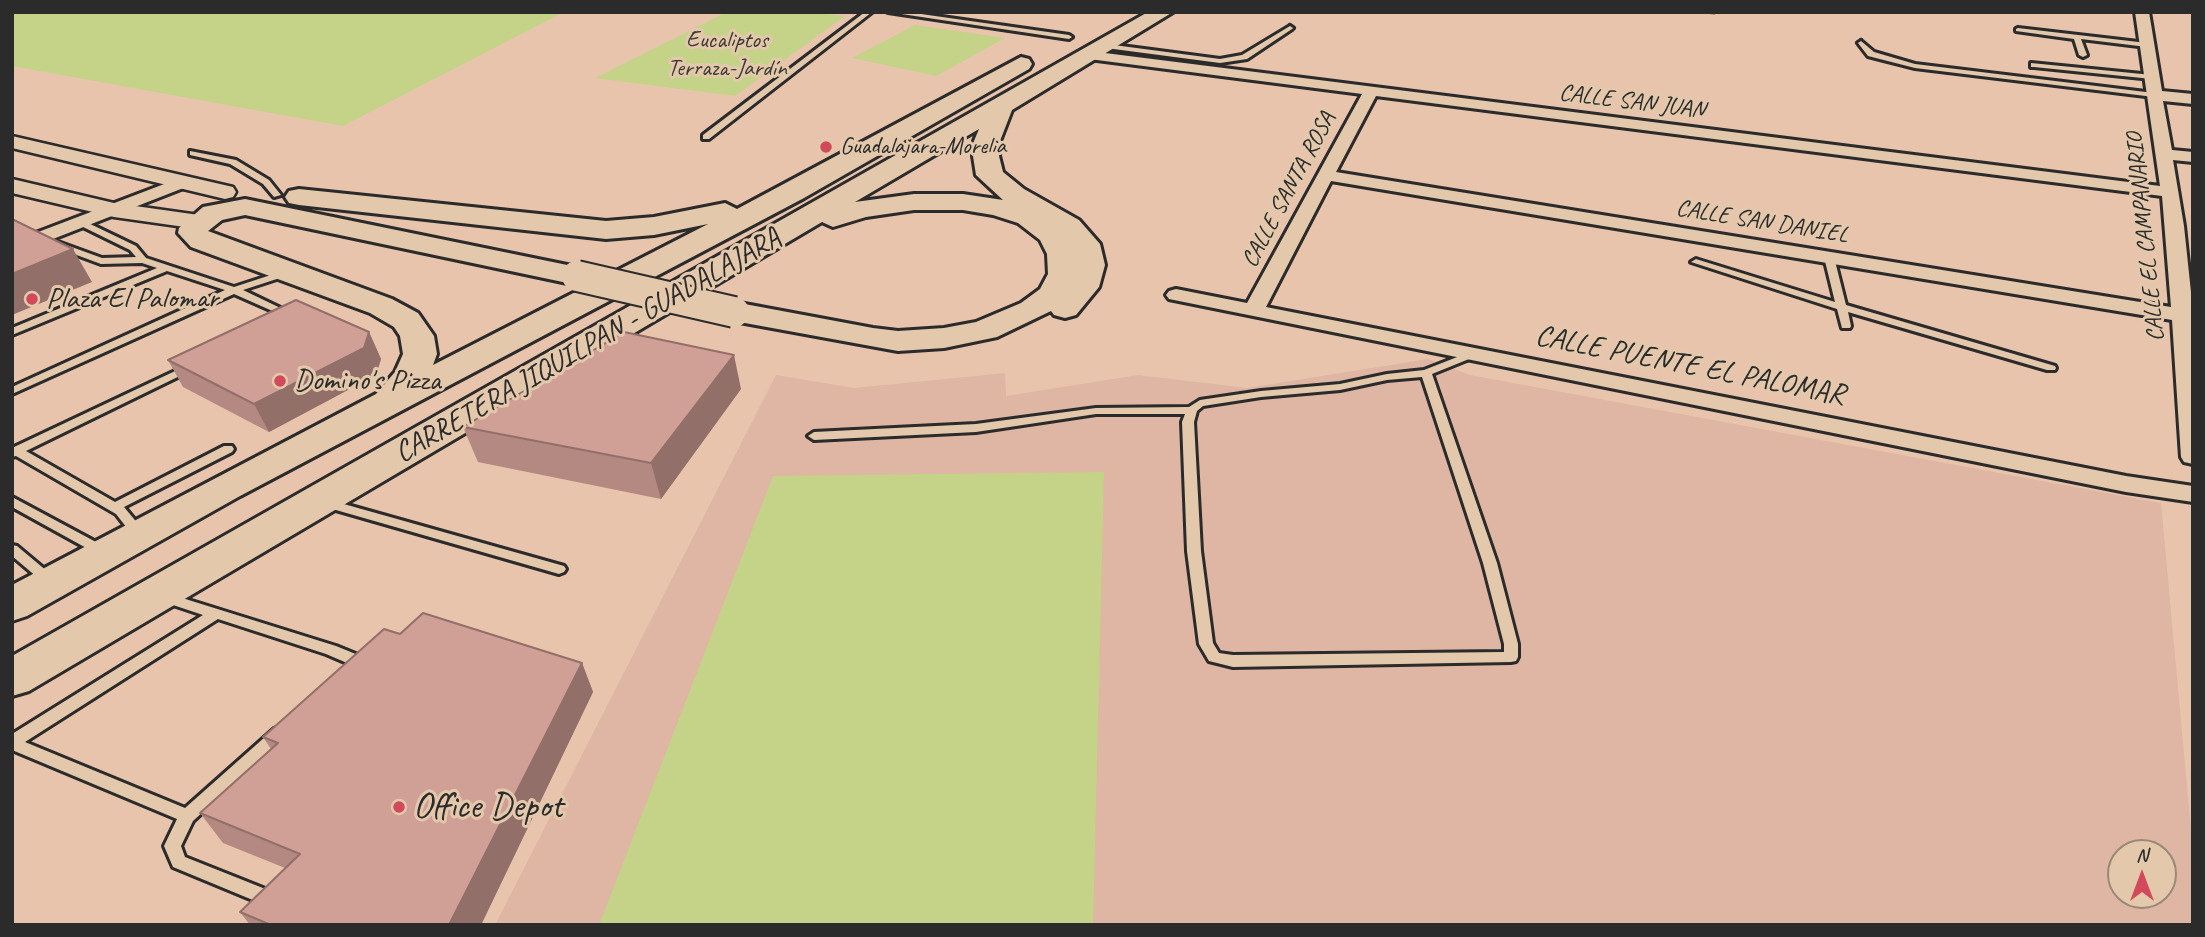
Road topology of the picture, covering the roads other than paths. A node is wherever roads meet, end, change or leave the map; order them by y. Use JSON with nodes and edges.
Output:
{"nodes":[{"id":1,"x":869,"y":12,"type":"edge"},
{"id":2,"x":891,"y":12,"type":"edge"},
{"id":3,"x":1114,"y":12,"type":"edge"},
{"id":4,"x":1163,"y":12,"type":"edge"},
{"id":5,"x":2142,"y":12,"type":"edge"},
{"id":6,"x":1290,"y":28,"type":"dead end"},
{"id":7,"x":2018,"y":30,"type":"dead end"},
{"id":8,"x":2077,"y":37,"type":"junction"},
{"id":9,"x":1861,"y":43,"type":"dead end"},
{"id":10,"x":2147,"y":45,"type":"junction"},
{"id":11,"x":1088,"y":46,"type":"junction"},
{"id":12,"x":2083,"y":55,"type":"dead end"},
{"id":13,"x":2034,"y":65,"type":"dead end"},
{"id":14,"x":2153,"y":86,"type":"junction"},
{"id":15,"x":1370,"y":93,"type":"junction"},
{"id":16,"x":2193,"y":99,"type":"edge"},
{"id":17,"x":1000,"y":106,"type":"junction"},
{"id":18,"x":706,"y":137,"type":"dead end"},
{"id":19,"x":12,"y":142,"type":"edge"},
{"id":20,"x":193,"y":153,"type":"dead end"},
{"id":21,"x":2163,"y":154,"type":"junction"},
{"id":22,"x":2193,"y":158,"type":"edge"},
{"id":23,"x":81,"y":159,"type":"junction"},
{"id":24,"x":1324,"y":175,"type":"junction"},
{"id":25,"x":180,"y":183,"type":"junction"},
{"id":26,"x":12,"y":185,"type":"edge"},
{"id":27,"x":225,"y":192,"type":"junction"},
{"id":28,"x":794,"y":192,"type":"junction"},
{"id":29,"x":2169,"y":192,"type":"junction"},
{"id":30,"x":277,"y":195,"type":"junction"},
{"id":31,"x":114,"y":210,"type":"junction"},
{"id":32,"x":310,"y":221,"type":"junction"},
{"id":33,"x":199,"y":222,"type":"junction"},
{"id":34,"x":82,"y":223,"type":"junction"},
{"id":35,"x":2184,"y":228,"type":"edge"},
{"id":36,"x":775,"y":238,"type":"junction"},
{"id":37,"x":41,"y":239,"type":"junction"},
{"id":38,"x":12,"y":249,"type":"edge"},
{"id":39,"x":1829,"y":257,"type":"junction"},
{"id":40,"x":143,"y":260,"type":"junction"},
{"id":41,"x":1696,"y":262,"type":"dead end"},
{"id":42,"x":168,"y":267,"type":"junction"},
{"id":43,"x":289,"y":272,"type":"junction"},
{"id":44,"x":569,"y":282,"type":"junction"},
{"id":45,"x":234,"y":290,"type":"junction"},
{"id":46,"x":1177,"y":295,"type":"dead end"},
{"id":47,"x":1842,"y":307,"type":"junction"},
{"id":48,"x":1253,"y":311,"type":"junction"},
{"id":49,"x":2186,"y":316,"type":"edge"},
{"id":50,"x":725,"y":318,"type":"junction"},
{"id":51,"x":282,"y":322,"type":"edge"},
{"id":52,"x":1846,"y":326,"type":"dead end"},
{"id":53,"x":12,"y":332,"type":"edge"},
{"id":54,"x":1470,"y":355,"type":"junction"},
{"id":55,"x":198,"y":363,"type":"edge"},
{"id":56,"x":2051,"y":368,"type":"dead end"},
{"id":57,"x":1426,"y":373,"type":"junction"},
{"id":58,"x":12,"y":391,"type":"edge"},
{"id":59,"x":379,"y":409,"type":"junction"},
{"id":60,"x":1192,"y":410,"type":"junction"},
{"id":61,"x":814,"y":436,"type":"dead end"},
{"id":62,"x":228,"y":449,"type":"dead end"},
{"id":63,"x":14,"y":452,"type":"edge"},
{"id":64,"x":2193,"y":457,"type":"edge"},
{"id":65,"x":2193,"y":494,"type":"edge"},
{"id":66,"x":12,"y":500,"type":"edge"},
{"id":67,"x":319,"y":501,"type":"junction"},
{"id":68,"x":115,"y":507,"type":"junction"},
{"id":69,"x":139,"y":535,"type":"junction"},
{"id":70,"x":12,"y":549,"type":"edge"},
{"id":71,"x":106,"y":553,"type":"junction"},
{"id":72,"x":559,"y":569,"type":"dead end"},
{"id":73,"x":52,"y":583,"type":"junction"},
{"id":74,"x":157,"y":594,"type":"junction"},
{"id":75,"x":12,"y":605,"type":"edge"},
{"id":76,"x":217,"y":613,"type":"junction"},
{"id":77,"x":12,"y":678,"type":"edge"},
{"id":78,"x":338,"y":680,"type":"edge"},
{"id":79,"x":294,"y":719,"type":"edge"},
{"id":80,"x":12,"y":743,"type":"edge"},
{"id":81,"x":187,"y":816,"type":"junction"},
{"id":82,"x":276,"y":902,"type":"edge"}],
"edges":[{"from":1,"to":18,"type":"lane"},
{"from":2,"to":11,"type":"lane"},
{"from":3,"to":11,"type":"highway","name":"CARRETERA JIQUILPAN - GUADALAJARA"},
{"from":4,"to":11,"type":"highway","name":"CARRETERA JIQUILPAN - GUADALAJARA"},
{"from":5,"to":10,"type":"street","name":"CALLE EL CAMPANARIO"},
{"from":6,"to":11,"type":"lane"},
{"from":7,"to":8,"type":"lane"},
{"from":8,"to":10,"type":"lane"},
{"from":8,"to":12,"type":"lane"},
{"from":9,"to":14,"type":"lane"},
{"from":10,"to":14,"type":"street","name":"CALLE EL CAMPANARIO"},
{"from":11,"to":15,"type":"street","name":"CALLE SAN JUAN"},
{"from":11,"to":17,"type":"highway","name":"CARRETERA JIQUILPAN - GUADALAJARA"},
{"from":11,"to":28,"type":"highway","name":"CARRETERA JIQUILPAN - GUADALAJARA"},
{"from":13,"to":14,"type":"lane"},
{"from":14,"to":16,"type":"street"},
{"from":14,"to":21,"type":"street","name":"CALLE EL CAMPANARIO"},
{"from":15,"to":24,"type":"street","name":"CALLE SANTA ROSA"},
{"from":15,"to":29,"type":"street","name":"CALLE SAN JUAN"},
{"from":17,"to":36,"type":"highway","name":"CARRETERA JIQUILPAN - GUADALAJARA"},
{"from":17,"to":50,"type":"highway"},
{"from":19,"to":23,"type":"street"},
{"from":20,"to":30,"type":"lane"},
{"from":21,"to":22,"type":"street"},
{"from":21,"to":29,"type":"street","name":"CALLE EL CAMPANARIO"},
{"from":23,"to":25,"type":"street"},
{"from":23,"to":26,"type":"street"},
{"from":24,"to":39,"type":"street","name":"CALLE SAN DANIEL"},
{"from":24,"to":48,"type":"street","name":"CALLE SANTA ROSA"},
{"from":25,"to":27,"type":"street"},
{"from":25,"to":31,"type":"street"},
{"from":26,"to":31,"type":"street"},
{"from":27,"to":30,"type":"highway"},
{"from":27,"to":32,"type":"highway"},
{"from":28,"to":30,"type":"highway"},
{"from":28,"to":59,"type":"highway","name":"CARRETERA JIQUILPAN - GUADALAJARA"},
{"from":29,"to":35,"type":"street","name":"CALLE EL CAMPANARIO"},
{"from":31,"to":33,"type":"street"},
{"from":31,"to":34,"type":"street"},
{"from":32,"to":33,"type":"highway"},
{"from":32,"to":44,"type":"highway"},
{"from":33,"to":43,"type":"highway"},
{"from":33,"to":44,"type":"highway"},
{"from":34,"to":37,"type":"street"},
{"from":34,"to":40,"type":"lane"},
{"from":35,"to":49,"type":"street","name":"CALLE EL CAMPANARIO"},
{"from":36,"to":50,"type":"highway"},
{"from":36,"to":67,"type":"highway","name":"CARRETERA JIQUILPAN - GUADALAJARA"},
{"from":37,"to":38,"type":"street"},
{"from":37,"to":40,"type":"lane"},
{"from":39,"to":47,"type":"lane"},
{"from":39,"to":49,"type":"street","name":"CALLE SAN DANIEL"},
{"from":40,"to":42,"type":"lane"},
{"from":41,"to":47,"type":"lane"},
{"from":42,"to":45,"type":"lane"},
{"from":42,"to":53,"type":"lane"},
{"from":43,"to":45,"type":"lane"},
{"from":43,"to":59,"type":"highway"},
{"from":44,"to":50,"type":"highway"},
{"from":45,"to":51,"type":"lane"},
{"from":45,"to":58,"type":"lane"},
{"from":46,"to":48,"type":"street","name":"CALLE PUENTE EL PALOMAR"},
{"from":47,"to":52,"type":"lane"},
{"from":47,"to":56,"type":"lane"},
{"from":48,"to":54,"type":"street","name":"CALLE PUENTE EL PALOMAR"},
{"from":49,"to":64,"type":"street","name":"CALLE EL CAMPANARIO"},
{"from":54,"to":57,"type":"lane"},
{"from":54,"to":65,"type":"street","name":"CALLE PUENTE EL PALOMAR"},
{"from":55,"to":63,"type":"lane"},
{"from":57,"to":60,"type":"lane"},
{"from":57,"to":60,"type":"lane"},
{"from":59,"to":69,"type":"highway","name":"CARRETERA JIQUILPAN - GUADALAJARA"},
{"from":60,"to":61,"type":"lane"},
{"from":62,"to":68,"type":"lane"},
{"from":63,"to":68,"type":"lane"},
{"from":66,"to":71,"type":"lane"},
{"from":67,"to":72,"type":"lane"},
{"from":67,"to":74,"type":"highway","name":"CARRETERA JIQUILPAN - GUADALAJARA"},
{"from":68,"to":69,"type":"lane"},
{"from":69,"to":71,"type":"highway","name":"CARRETERA JIQUILPAN - GUADALAJARA"},
{"from":70,"to":73,"type":"lane"},
{"from":71,"to":73,"type":"highway","name":"CARRETERA JIQUILPAN - GUADALAJARA"},
{"from":73,"to":75,"type":"highway","name":"CARRETERA JIQUILPAN - GUADALAJARA"},
{"from":74,"to":76,"type":"lane"},
{"from":74,"to":77,"type":"highway","name":"CARRETERA JIQUILPAN - GUADALAJARA"},
{"from":76,"to":78,"type":"lane"},
{"from":76,"to":80,"type":"lane"},
{"from":79,"to":81,"type":"lane"},
{"from":80,"to":81,"type":"lane"},
{"from":81,"to":82,"type":"lane"}]}
